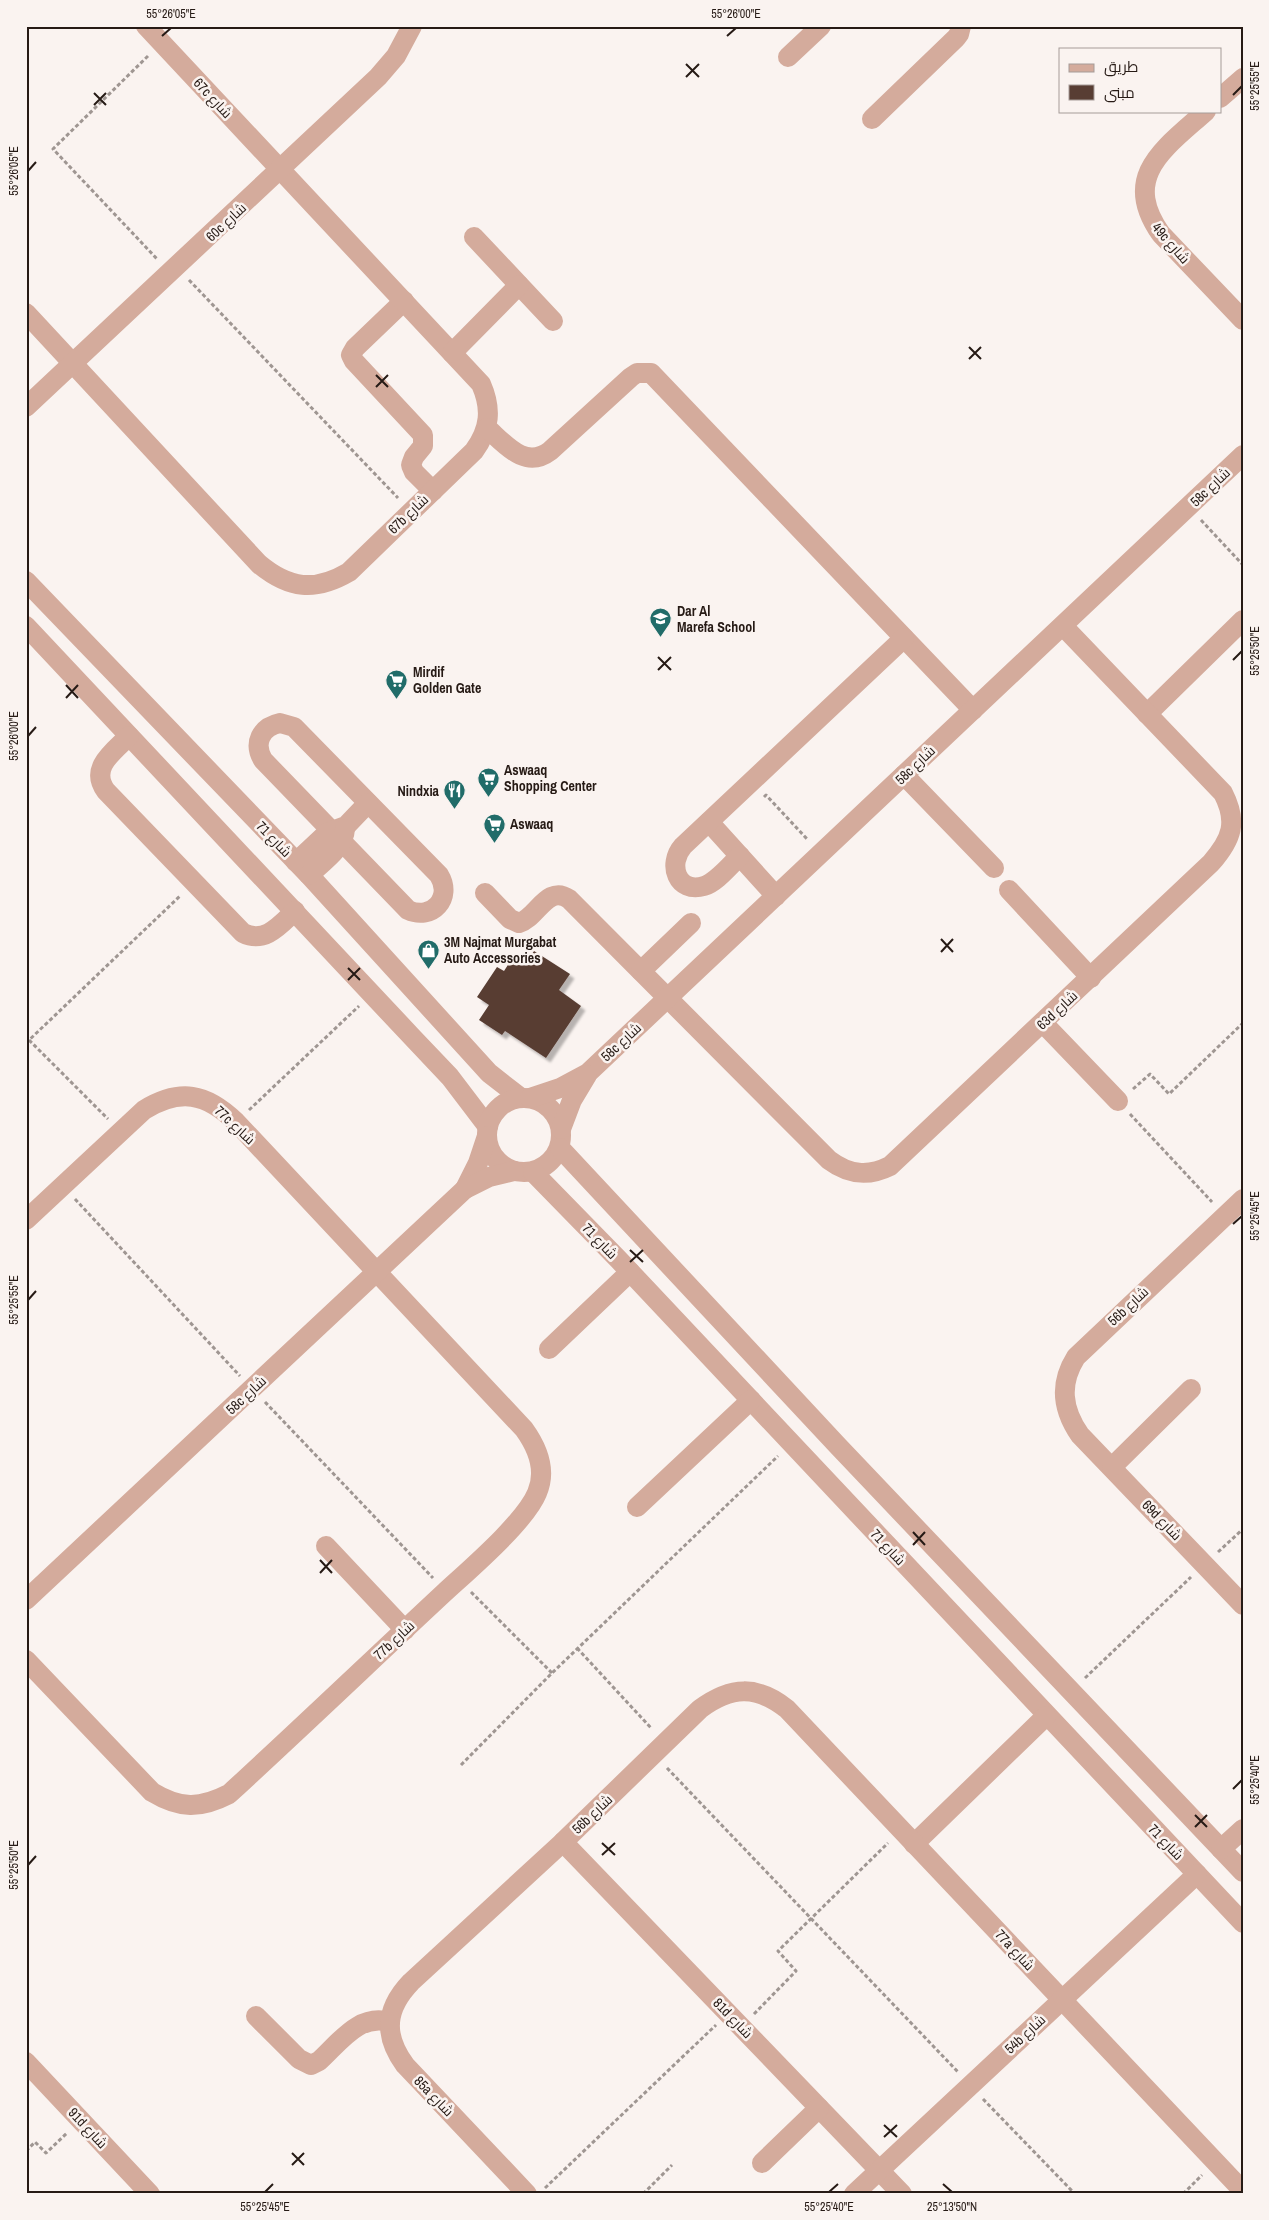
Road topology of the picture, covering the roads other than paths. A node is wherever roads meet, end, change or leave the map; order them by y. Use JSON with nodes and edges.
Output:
{"nodes":[{"id":1,"x":146,"y":26,"type":"edge"},
{"id":2,"x":412,"y":26,"type":"edge"},
{"id":3,"x":821,"y":26,"type":"edge"},
{"id":4,"x":961,"y":26,"type":"edge"},
{"id":5,"x":788,"y":57,"type":"dead end"},
{"id":6,"x":1243,"y":78,"type":"edge"},
{"id":7,"x":1222,"y":96,"type":"edge"},
{"id":8,"x":1205,"y":112,"type":"edge"},
{"id":9,"x":872,"y":119,"type":"dead end"},
{"id":10,"x":281,"y":170,"type":"junction"},
{"id":11,"x":474,"y":237,"type":"dead end"},
{"id":12,"x":519,"y":285,"type":"junction"},
{"id":13,"x":404,"y":301,"type":"junction"},
{"id":14,"x":26,"y":313,"type":"edge"},
{"id":15,"x":1243,"y":320,"type":"edge"},
{"id":16,"x":553,"y":321,"type":"dead end"},
{"id":17,"x":452,"y":353,"type":"junction"},
{"id":18,"x":73,"y":364,"type":"junction"},
{"id":19,"x":26,"y":407,"type":"edge"},
{"id":20,"x":487,"y":428,"type":"junction"},
{"id":21,"x":1243,"y":456,"type":"edge"},
{"id":22,"x":432,"y":490,"type":"junction"},
{"id":23,"x":26,"y":581,"type":"edge"},
{"id":24,"x":1243,"y":620,"type":"edge"},
{"id":25,"x":26,"y":626,"type":"edge"},
{"id":26,"x":1063,"y":626,"type":"junction"},
{"id":27,"x":904,"y":638,"type":"junction"},
{"id":28,"x":973,"y":710,"type":"junction"},
{"id":29,"x":1148,"y":714,"type":"junction"},
{"id":30,"x":129,"y":736,"type":"junction"},
{"id":31,"x":904,"y":775,"type":"junction"},
{"id":32,"x":368,"y":803,"type":"junction"},
{"id":33,"x":709,"y":822,"type":"junction"},
{"id":34,"x":340,"y":832,"type":"junction"},
{"id":35,"x":740,"y":856,"type":"junction"},
{"id":36,"x":303,"y":868,"type":"junction"},
{"id":37,"x":994,"y":868,"type":"dead end"},
{"id":38,"x":1009,"y":890,"type":"dead end"},
{"id":39,"x":485,"y":893,"type":"dead end"},
{"id":40,"x":776,"y":896,"type":"junction"},
{"id":41,"x":295,"y":911,"type":"junction"},
{"id":42,"x":691,"y":923,"type":"dead end"},
{"id":43,"x":641,"y":971,"type":"junction"},
{"id":44,"x":1091,"y":978,"type":"junction"},
{"id":45,"x":668,"y":998,"type":"junction"},
{"id":46,"x":1043,"y":1024,"type":"junction"},
{"id":47,"x":588,"y":1073,"type":"junction"},
{"id":48,"x":525,"y":1098,"type":"junction"},
{"id":49,"x":1118,"y":1101,"type":"road end"},
{"id":50,"x":488,"y":1132,"type":"junction"},
{"id":51,"x":561,"y":1139,"type":"junction"},
{"id":52,"x":524,"y":1171,"type":"junction"},
{"id":53,"x":465,"y":1189,"type":"junction"},
{"id":54,"x":1236,"y":1208,"type":"edge"},
{"id":55,"x":26,"y":1220,"type":"edge"},
{"id":56,"x":377,"y":1272,"type":"junction"},
{"id":57,"x":630,"y":1272,"type":"junction"},
{"id":58,"x":549,"y":1349,"type":"dead end"},
{"id":59,"x":1191,"y":1389,"type":"dead end"},
{"id":60,"x":750,"y":1400,"type":"junction"},
{"id":61,"x":1080,"y":1435,"type":"joint"},
{"id":62,"x":1112,"y":1467,"type":"junction"},
{"id":63,"x":637,"y":1508,"type":"dead end"},
{"id":64,"x":326,"y":1546,"type":"dead end"},
{"id":65,"x":26,"y":1600,"type":"edge"},
{"id":66,"x":1243,"y":1605,"type":"edge"},
{"id":67,"x":405,"y":1630,"type":"junction"},
{"id":68,"x":26,"y":1660,"type":"edge"},
{"id":69,"x":787,"y":1709,"type":"joint"},
{"id":70,"x":1046,"y":1716,"type":"junction"},
{"id":71,"x":1243,"y":1829,"type":"edge"},
{"id":72,"x":908,"y":1837,"type":"junction"},
{"id":73,"x":563,"y":1842,"type":"junction"},
{"id":74,"x":1221,"y":1848,"type":"junction"},
{"id":75,"x":1243,"y":1872,"type":"edge"},
{"id":76,"x":1197,"y":1874,"type":"junction"},
{"id":77,"x":1243,"y":1923,"type":"edge"},
{"id":78,"x":411,"y":1982,"type":"joint"},
{"id":79,"x":1061,"y":2000,"type":"junction"},
{"id":80,"x":256,"y":2016,"type":"dead end"},
{"id":81,"x":390,"y":2022,"type":"junction"},
{"id":82,"x":26,"y":2062,"type":"edge"},
{"id":83,"x":819,"y":2108,"type":"junction"},
{"id":84,"x":762,"y":2163,"type":"dead end"},
{"id":85,"x":879,"y":2170,"type":"junction"},
{"id":86,"x":1243,"y":2191,"type":"edge"},
{"id":87,"x":150,"y":2194,"type":"edge"},
{"id":88,"x":527,"y":2194,"type":"edge"},
{"id":89,"x":854,"y":2194,"type":"edge"},
{"id":90,"x":902,"y":2194,"type":"edge"}],
"edges":[{"from":1,"to":10,"type":"street","name":"67c شارع"},
{"from":2,"to":10,"type":"street","name":"60c شارع"},
{"from":3,"to":5,"type":"street"},
{"from":4,"to":9,"type":"street"},
{"from":6,"to":7,"type":"street"},
{"from":8,"to":15,"type":"street","name":"49c شارع"},
{"from":10,"to":13,"type":"street","name":"67b شارع"},
{"from":10,"to":18,"type":"street","name":"60c شارع"},
{"from":11,"to":12,"type":"street"},
{"from":12,"to":16,"type":"street"},
{"from":12,"to":17,"type":"street"},
{"from":13,"to":17,"type":"street","name":"67b شارع"},
{"from":13,"to":22,"type":"street"},
{"from":14,"to":18,"type":"street"},
{"from":17,"to":20,"type":"street","name":"67b شارع"},
{"from":18,"to":19,"type":"street","name":"60c شارع"},
{"from":18,"to":22,"type":"street","name":"67b شارع"},
{"from":20,"to":22,"type":"street","name":"67b شارع"},
{"from":20,"to":27,"type":"street"},
{"from":21,"to":26,"type":"street","name":"58c شارع"},
{"from":23,"to":36,"type":"street","name":"شارع 71"},
{"from":24,"to":29,"type":"street"},
{"from":25,"to":30,"type":"street"},
{"from":26,"to":28,"type":"street","name":"58c شارع"},
{"from":26,"to":29,"type":"street","name":"63d شارع"},
{"from":27,"to":28,"type":"street"},
{"from":27,"to":33,"type":"street"},
{"from":28,"to":31,"type":"street","name":"58c شارع"},
{"from":29,"to":44,"type":"street","name":"63d شارع"},
{"from":30,"to":41,"type":"street"},
{"from":30,"to":41,"type":"street"},
{"from":31,"to":37,"type":"street"},
{"from":31,"to":40,"type":"street","name":"58c شارع"},
{"from":32,"to":34,"type":"street"},
{"from":32,"to":34,"type":"street"},
{"from":32,"to":34,"type":"street"},
{"from":33,"to":35,"type":"street"},
{"from":33,"to":35,"type":"street"},
{"from":34,"to":36,"type":"street"},
{"from":35,"to":40,"type":"street"},
{"from":36,"to":48,"type":"street","name":"شارع 71"},
{"from":38,"to":44,"type":"street"},
{"from":39,"to":43,"type":"street","name":"63d شارع"},
{"from":40,"to":45,"type":"street","name":"58c شارع"},
{"from":41,"to":50,"type":"street"},
{"from":42,"to":43,"type":"street"},
{"from":43,"to":45,"type":"street","name":"63d شارع"},
{"from":44,"to":46,"type":"street","name":"63d شارع"},
{"from":45,"to":46,"type":"street","name":"63d شارع"},
{"from":45,"to":47,"type":"street","name":"58c شارع"},
{"from":46,"to":49,"type":"street"},
{"from":47,"to":48,"type":"street","name":"58c شارع"},
{"from":47,"to":51,"type":"street","name":"58c شارع"},
{"from":48,"to":50,"type":"street"},
{"from":48,"to":51,"type":"street"},
{"from":50,"to":52,"type":"street"},
{"from":50,"to":53,"type":"street","name":"58c شارع"},
{"from":51,"to":52,"type":"street"},
{"from":51,"to":74,"type":"street"},
{"from":52,"to":53,"type":"street","name":"58c شارع"},
{"from":52,"to":57,"type":"street","name":"شارع 71"},
{"from":53,"to":56,"type":"street","name":"58c شارع"},
{"from":54,"to":61,"type":"street","name":"56b شارع"},
{"from":55,"to":56,"type":"street","name":"77c شارع"},
{"from":56,"to":65,"type":"street","name":"58c شارع"},
{"from":56,"to":67,"type":"street","name":"77b شارع"},
{"from":57,"to":58,"type":"street"},
{"from":57,"to":60,"type":"street","name":"شارع 71"},
{"from":59,"to":62,"type":"street"},
{"from":60,"to":63,"type":"street"},
{"from":60,"to":70,"type":"street","name":"شارع 71"},
{"from":61,"to":62,"type":"street","name":"69d شارع"},
{"from":62,"to":66,"type":"street","name":"69d شارع"},
{"from":64,"to":67,"type":"street"},
{"from":67,"to":68,"type":"street","name":"77b شارع"},
{"from":69,"to":72,"type":"street","name":"77a شارع"},
{"from":69,"to":73,"type":"street","name":"56b شارع"},
{"from":70,"to":72,"type":"street"},
{"from":70,"to":76,"type":"street","name":"شارع 71"},
{"from":71,"to":74,"type":"street"},
{"from":72,"to":79,"type":"street","name":"77a شارع"},
{"from":73,"to":78,"type":"street","name":"56b شارع"},
{"from":73,"to":83,"type":"street","name":"81d شارع"},
{"from":74,"to":75,"type":"street"},
{"from":76,"to":77,"type":"street","name":"شارع 71"},
{"from":76,"to":79,"type":"street","name":"54b شارع"},
{"from":78,"to":81,"type":"street","name":"85a شارع"},
{"from":79,"to":85,"type":"street","name":"54b شارع"},
{"from":79,"to":86,"type":"street","name":"77a شارع"},
{"from":80,"to":81,"type":"street"},
{"from":81,"to":88,"type":"street","name":"85a شارع"},
{"from":82,"to":87,"type":"street","name":"91d شارع"},
{"from":83,"to":84,"type":"street"},
{"from":83,"to":85,"type":"street","name":"81d شارع"},
{"from":85,"to":89,"type":"street","name":"54b شارع"},
{"from":85,"to":90,"type":"street","name":"81d شارع"}]}
